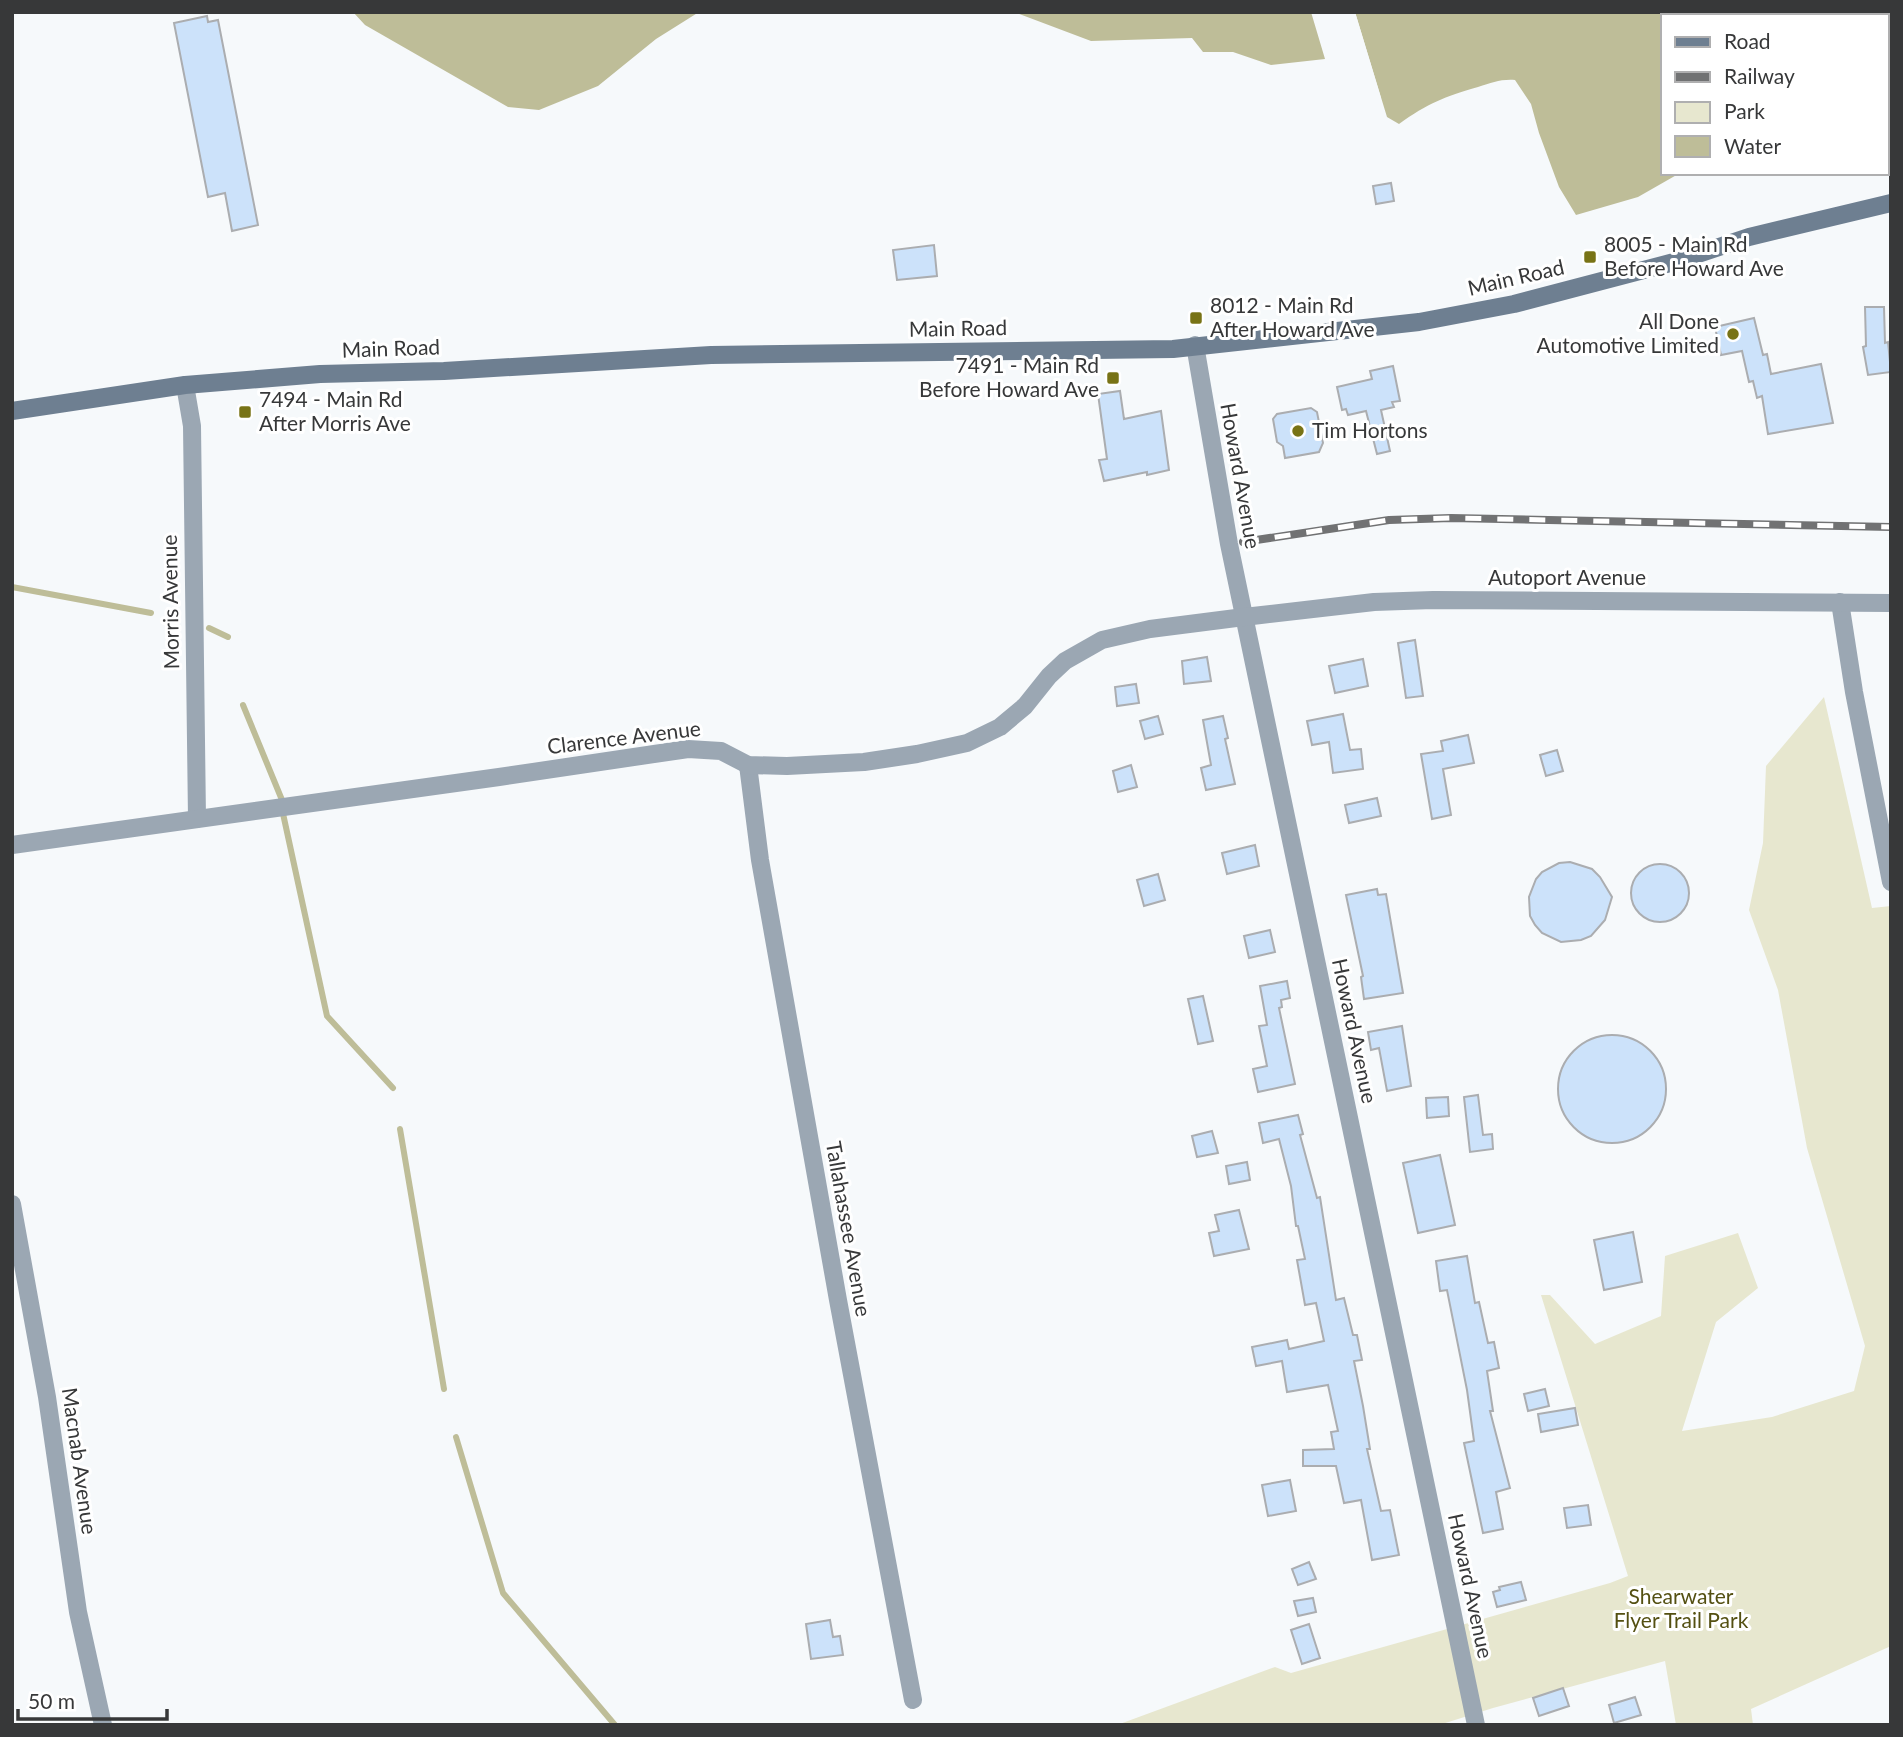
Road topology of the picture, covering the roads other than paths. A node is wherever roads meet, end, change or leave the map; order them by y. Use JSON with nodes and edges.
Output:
{"nodes":[{"id":1,"x":1891,"y":202,"type":"edge"},
{"id":2,"x":1195,"y":345,"type":"junction"},
{"id":3,"x":184,"y":385,"type":"junction"},
{"id":4,"x":12,"y":411,"type":"edge"},
{"id":5,"x":1840,"y":602,"type":"junction"},
{"id":6,"x":1891,"y":603,"type":"edge"},
{"id":7,"x":1244,"y":617,"type":"junction"},
{"id":8,"x":748,"y":765,"type":"junction"},
{"id":9,"x":197,"y":819,"type":"junction"},
{"id":10,"x":12,"y":845,"type":"edge"},
{"id":11,"x":1891,"y":882,"type":"edge"},
{"id":12,"x":12,"y":1204,"type":"edge"},
{"id":13,"x":913,"y":1700,"type":"dead end"},
{"id":14,"x":103,"y":1725,"type":"edge"},
{"id":15,"x":1476,"y":1725,"type":"edge"}],
"edges":[{"from":1,"to":2,"type":"main road","name":"Main Road"},
{"from":2,"to":3,"type":"main road","name":"Main Road"},
{"from":2,"to":7,"type":"street","name":"Howard Avenue"},
{"from":3,"to":4,"type":"main road","name":"Main Road"},
{"from":3,"to":9,"type":"street","name":"Morris Avenue"},
{"from":5,"to":6,"type":"street","name":"Autoport Avenue"},
{"from":5,"to":7,"type":"street","name":"Autoport Avenue"},
{"from":5,"to":11,"type":"street"},
{"from":7,"to":8,"type":"street","name":"Clarence Avenue"},
{"from":7,"to":15,"type":"street","name":"Howard Avenue"},
{"from":8,"to":9,"type":"street","name":"Clarence Avenue"},
{"from":8,"to":13,"type":"street","name":"Tallahassee Avenue"},
{"from":9,"to":10,"type":"street","name":"Clarence Avenue"},
{"from":12,"to":14,"type":"street","name":"Macnab Avenue"}]}
